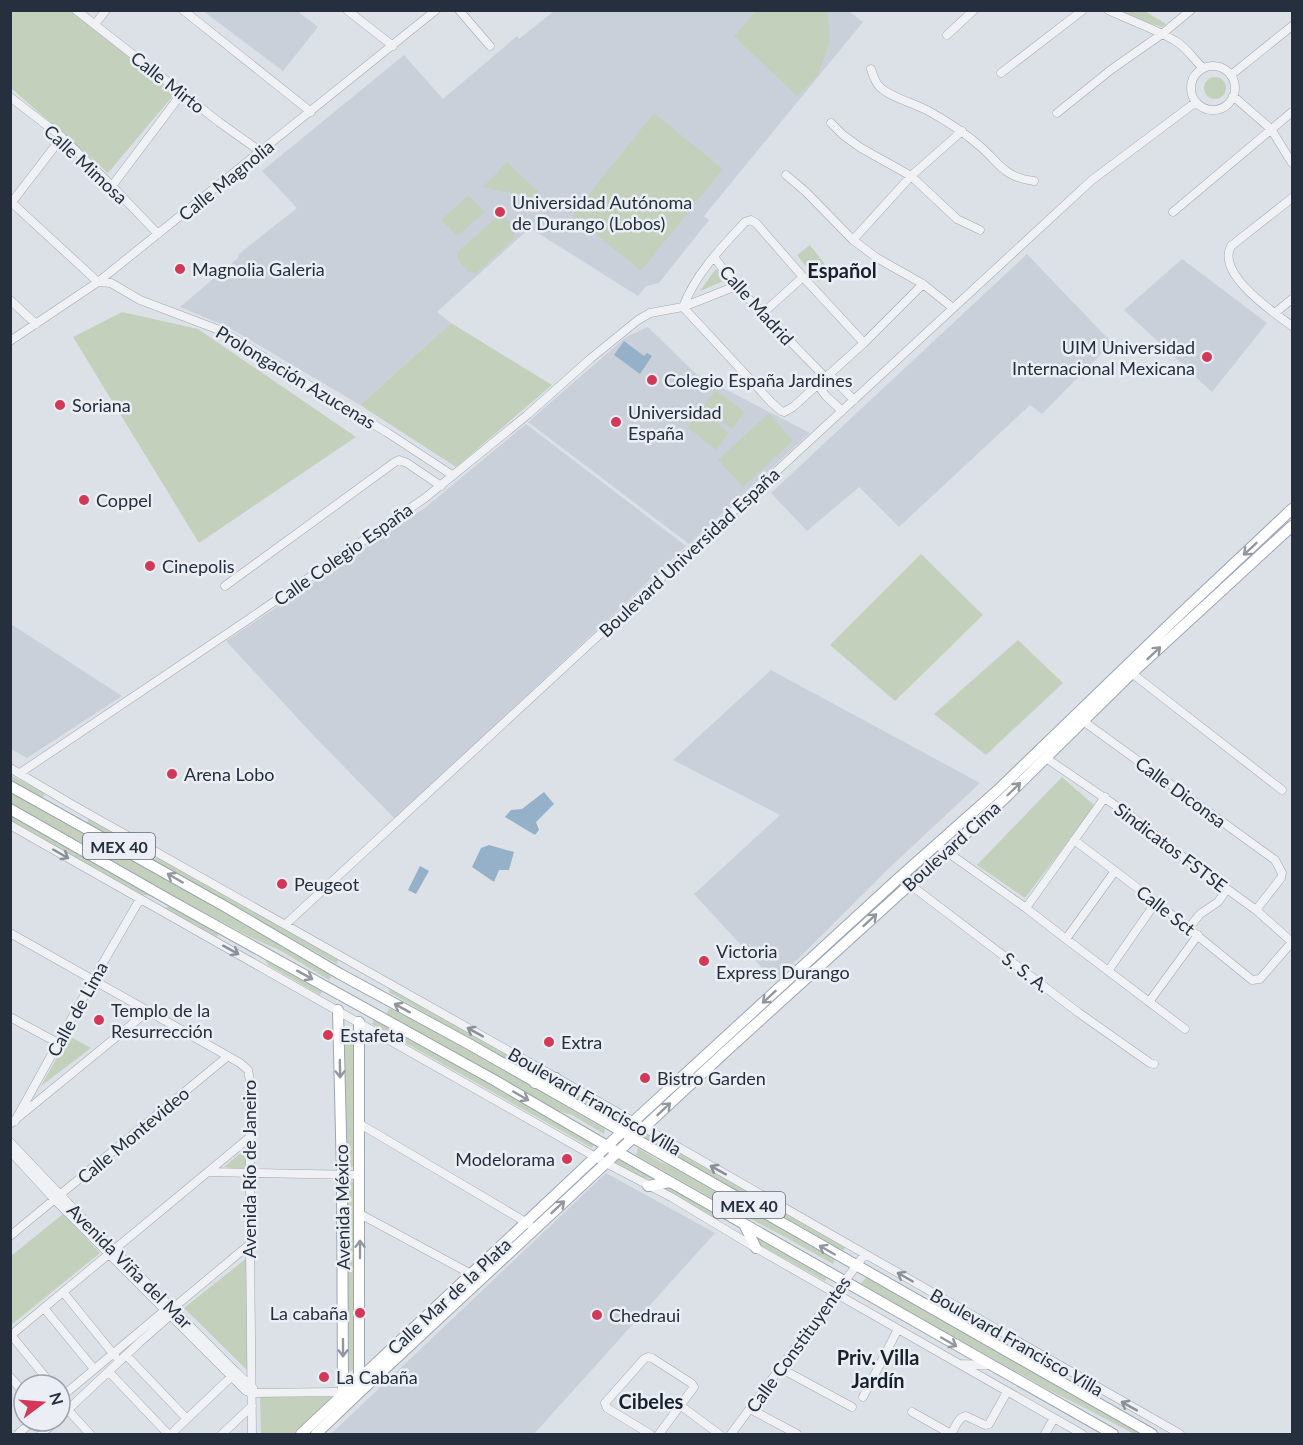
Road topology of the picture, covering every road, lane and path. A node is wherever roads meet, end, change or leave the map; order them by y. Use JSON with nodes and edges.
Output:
{"nodes":[{"id":1,"x":76,"y":10,"type":"edge"},
{"id":2,"x":105,"y":10,"type":"edge"},
{"id":3,"x":183,"y":10,"type":"edge"},
{"id":4,"x":347,"y":10,"type":"edge"},
{"id":5,"x":436,"y":10,"type":"edge"},
{"id":6,"x":459,"y":10,"type":"edge"},
{"id":7,"x":974,"y":10,"type":"edge"},
{"id":8,"x":1083,"y":10,"type":"edge"},
{"id":9,"x":1108,"y":10,"type":"edge"},
{"id":10,"x":1191,"y":10,"type":"edge"},
{"id":11,"x":95,"y":24,"type":"junction"},
{"id":12,"x":1293,"y":26,"type":"edge"},
{"id":13,"x":1162,"y":34,"type":"junction"},
{"id":14,"x":947,"y":35,"type":"dead end"},
{"id":15,"x":393,"y":46,"type":"junction"},
{"id":16,"x":490,"y":46,"type":"dead end"},
{"id":17,"x":1203,"y":68,"type":"junction"},
{"id":18,"x":871,"y":69,"type":"dead end"},
{"id":19,"x":1001,"y":73,"type":"dead end"},
{"id":20,"x":1231,"y":75,"type":"junction"},
{"id":21,"x":182,"y":93,"type":"junction"},
{"id":22,"x":1233,"y":96,"type":"junction"},
{"id":23,"x":10,"y":97,"type":"edge"},
{"id":24,"x":1196,"y":102,"type":"junction"},
{"id":25,"x":311,"y":112,"type":"junction"},
{"id":26,"x":1293,"y":112,"type":"edge"},
{"id":27,"x":1057,"y":114,"type":"dead end"},
{"id":28,"x":831,"y":123,"type":"dead end"},
{"id":29,"x":1271,"y":129,"type":"junction"},
{"id":30,"x":962,"y":131,"type":"junction"},
{"id":31,"x":62,"y":137,"type":"junction"},
{"id":32,"x":261,"y":152,"type":"junction"},
{"id":33,"x":1293,"y":163,"type":"edge"},
{"id":34,"x":786,"y":175,"type":"dead end"},
{"id":35,"x":911,"y":176,"type":"junction"},
{"id":36,"x":1034,"y":181,"type":"dead end"},
{"id":37,"x":112,"y":186,"type":"junction"},
{"id":38,"x":1293,"y":198,"type":"edge"},
{"id":39,"x":11,"y":201,"type":"edge"},
{"id":40,"x":1173,"y":212,"type":"dead end"},
{"id":41,"x":980,"y":230,"type":"dead end"},
{"id":42,"x":158,"y":234,"type":"junction"},
{"id":43,"x":854,"y":240,"type":"junction"},
{"id":44,"x":714,"y":257,"type":"junction"},
{"id":45,"x":803,"y":277,"type":"junction"},
{"id":46,"x":98,"y":282,"type":"junction"},
{"id":47,"x":923,"y":284,"type":"junction"},
{"id":48,"x":736,"y":286,"type":"junction"},
{"id":49,"x":1293,"y":299,"type":"edge"},
{"id":50,"x":10,"y":300,"type":"edge"},
{"id":51,"x":683,"y":307,"type":"junction"},
{"id":52,"x":953,"y":308,"type":"junction"},
{"id":53,"x":1275,"y":313,"type":"junction"},
{"id":54,"x":762,"y":314,"type":"junction"},
{"id":55,"x":36,"y":324,"type":"junction"},
{"id":56,"x":1293,"y":326,"type":"edge"},
{"id":57,"x":10,"y":341,"type":"edge"},
{"id":58,"x":864,"y":343,"type":"junction"},
{"id":59,"x":827,"y":376,"type":"junction"},
{"id":60,"x":818,"y":385,"type":"junction"},
{"id":61,"x":854,"y":400,"type":"junction"},
{"id":62,"x":842,"y":411,"type":"junction"},
{"id":63,"x":452,"y":475,"type":"junction"},
{"id":64,"x":441,"y":486,"type":"junction"},
{"id":65,"x":1293,"y":509,"type":"edge"},
{"id":66,"x":1292,"y":528,"type":"edge"},
{"id":67,"x":225,"y":586,"type":"dead end"},
{"id":68,"x":1179,"y":623,"type":"junction"},
{"id":69,"x":1128,"y":670,"type":"junction"},
{"id":70,"x":1079,"y":718,"type":"junction"},
{"id":71,"x":1046,"y":758,"type":"junction"},
{"id":72,"x":10,"y":768,"type":"edge"},
{"id":73,"x":20,"y":773,"type":"junction"},
{"id":74,"x":10,"y":786,"type":"edge"},
{"id":75,"x":1282,"y":790,"type":"dead end"},
{"id":76,"x":1105,"y":798,"type":"junction"},
{"id":77,"x":10,"y":809,"type":"edge"},
{"id":78,"x":10,"y":825,"type":"edge"},
{"id":79,"x":1074,"y":840,"type":"junction"},
{"id":80,"x":941,"y":847,"type":"junction"},
{"id":81,"x":1115,"y":871,"type":"junction"},
{"id":82,"x":900,"y":877,"type":"junction"},
{"id":83,"x":909,"y":884,"type":"junction"},
{"id":84,"x":1227,"y":889,"type":"junction"},
{"id":85,"x":140,"y":899,"type":"junction"},
{"id":86,"x":1156,"y":902,"type":"junction"},
{"id":87,"x":1026,"y":908,"type":"junction"},
{"id":88,"x":1256,"y":910,"type":"junction"},
{"id":89,"x":286,"y":924,"type":"junction"},
{"id":90,"x":1189,"y":928,"type":"junction"},
{"id":91,"x":10,"y":933,"type":"edge"},
{"id":92,"x":1198,"y":935,"type":"junction"},
{"id":93,"x":1066,"y":939,"type":"junction"},
{"id":94,"x":1293,"y":942,"type":"edge"},
{"id":95,"x":1108,"y":971,"type":"junction"},
{"id":96,"x":93,"y":980,"type":"junction"},
{"id":97,"x":1149,"y":1002,"type":"junction"},
{"id":98,"x":338,"y":1010,"type":"junction"},
{"id":99,"x":148,"y":1011,"type":"junction"},
{"id":100,"x":10,"y":1017,"type":"edge"},
{"id":101,"x":359,"y":1023,"type":"junction"},
{"id":102,"x":1185,"y":1029,"type":"dead end"},
{"id":103,"x":58,"y":1043,"type":"junction"},
{"id":104,"x":228,"y":1056,"type":"junction"},
{"id":105,"x":1154,"y":1064,"type":"dead end"},
{"id":106,"x":556,"y":1078,"type":"junction"},
{"id":107,"x":536,"y":1083,"type":"junction"},
{"id":108,"x":13,"y":1122,"type":"edge"},
{"id":109,"x":633,"y":1122,"type":"junction"},
{"id":110,"x":360,"y":1124,"type":"junction"},
{"id":111,"x":644,"y":1128,"type":"junction"},
{"id":112,"x":622,"y":1132,"type":"junction"},
{"id":113,"x":250,"y":1137,"type":"junction"},
{"id":114,"x":633,"y":1138,"type":"junction"},
{"id":115,"x":10,"y":1142,"type":"edge"},
{"id":116,"x":607,"y":1146,"type":"junction"},
{"id":117,"x":10,"y":1151,"type":"edge"},
{"id":118,"x":618,"y":1152,"type":"junction"},
{"id":119,"x":596,"y":1157,"type":"junction"},
{"id":120,"x":606,"y":1163,"type":"junction"},
{"id":121,"x":208,"y":1172,"type":"junction"},
{"id":122,"x":250,"y":1173,"type":"junction"},
{"id":123,"x":342,"y":1175,"type":"junction"},
{"id":124,"x":360,"y":1175,"type":"junction"},
{"id":125,"x":670,"y":1182,"type":"junction"},
{"id":126,"x":648,"y":1186,"type":"junction"},
{"id":127,"x":58,"y":1197,"type":"junction"},
{"id":128,"x":360,"y":1214,"type":"junction"},
{"id":129,"x":743,"y":1223,"type":"junction"},
{"id":130,"x":531,"y":1225,"type":"junction"},
{"id":131,"x":10,"y":1236,"type":"edge"},
{"id":132,"x":250,"y":1244,"type":"junction"},
{"id":133,"x":756,"y":1248,"type":"junction"},
{"id":134,"x":112,"y":1252,"type":"junction"},
{"id":135,"x":865,"y":1254,"type":"junction"},
{"id":136,"x":856,"y":1266,"type":"junction"},
{"id":137,"x":471,"y":1274,"type":"junction"},
{"id":138,"x":845,"y":1281,"type":"junction"},
{"id":139,"x":63,"y":1292,"type":"junction"},
{"id":140,"x":836,"y":1293,"type":"junction"},
{"id":141,"x":44,"y":1308,"type":"junction"},
{"id":142,"x":171,"y":1310,"type":"junction"},
{"id":143,"x":898,"y":1329,"type":"junction"},
{"id":144,"x":11,"y":1335,"type":"edge"},
{"id":145,"x":1005,"y":1351,"type":"junction"},
{"id":146,"x":113,"y":1354,"type":"junction"},
{"id":147,"x":1037,"y":1354,"type":"junction"},
{"id":148,"x":126,"y":1355,"type":"junction"},
{"id":149,"x":120,"y":1361,"type":"junction"},
{"id":150,"x":959,"y":1364,"type":"junction"},
{"id":151,"x":991,"y":1365,"type":"junction"},
{"id":152,"x":780,"y":1368,"type":"junction"},
{"id":153,"x":94,"y":1369,"type":"junction"},
{"id":154,"x":108,"y":1372,"type":"junction"},
{"id":155,"x":42,"y":1373,"type":"edge"},
{"id":156,"x":231,"y":1377,"type":"junction"},
{"id":157,"x":360,"y":1386,"type":"junction"},
{"id":158,"x":72,"y":1387,"type":"edge"},
{"id":159,"x":254,"y":1390,"type":"junction"},
{"id":160,"x":1007,"y":1392,"type":"junction"},
{"id":161,"x":863,"y":1397,"type":"dead end"},
{"id":162,"x":347,"y":1398,"type":"junction"},
{"id":163,"x":72,"y":1406,"type":"edge"},
{"id":164,"x":252,"y":1406,"type":"junction"},
{"id":165,"x":681,"y":1406,"type":"junction"},
{"id":166,"x":852,"y":1407,"type":"dead end"},
{"id":167,"x":750,"y":1409,"type":"junction"},
{"id":168,"x":912,"y":1412,"type":"dead end"},
{"id":169,"x":72,"y":1414,"type":"edge"},
{"id":170,"x":1054,"y":1418,"type":"junction"},
{"id":171,"x":187,"y":1419,"type":"junction"},
{"id":172,"x":90,"y":1434,"type":"edge"},
{"id":173,"x":169,"y":1434,"type":"edge"},
{"id":174,"x":222,"y":1434,"type":"edge"},
{"id":175,"x":252,"y":1434,"type":"edge"},
{"id":176,"x":301,"y":1434,"type":"edge"},
{"id":177,"x":316,"y":1434,"type":"edge"},
{"id":178,"x":650,"y":1434,"type":"edge"},
{"id":179,"x":659,"y":1434,"type":"edge"},
{"id":180,"x":719,"y":1434,"type":"edge"},
{"id":181,"x":731,"y":1434,"type":"edge"},
{"id":182,"x":797,"y":1434,"type":"edge"},
{"id":183,"x":951,"y":1434,"type":"edge"},
{"id":184,"x":1045,"y":1434,"type":"edge"},
{"id":185,"x":1082,"y":1434,"type":"edge"},
{"id":186,"x":1113,"y":1434,"type":"edge"},
{"id":187,"x":1152,"y":1434,"type":"edge"},
{"id":188,"x":1178,"y":1434,"type":"edge"}],
"edges":[{"from":1,"to":11,"type":"street","name":"Calle Mirto"},
{"from":2,"to":11,"type":"street"},
{"from":3,"to":25,"type":"street"},
{"from":4,"to":15,"type":"street"},
{"from":5,"to":15,"type":"street","name":"Calle Magnolia"},
{"from":6,"to":16,"type":"street"},
{"from":7,"to":14,"type":"street"},
{"from":8,"to":19,"type":"street"},
{"from":9,"to":13,"type":"street"},
{"from":10,"to":13,"type":"street"},
{"from":11,"to":21,"type":"street","name":"Calle Mirto"},
{"from":12,"to":20,"type":"street"},
{"from":13,"to":17,"type":"street"},
{"from":13,"to":27,"type":"street"},
{"from":15,"to":25,"type":"street","name":"Calle Magnolia"},
{"from":17,"to":20,"type":"street"},
{"from":17,"to":24,"type":"street"},
{"from":18,"to":30,"type":"street"},
{"from":20,"to":22,"type":"street"},
{"from":21,"to":32,"type":"street","name":"Calle Mirto"},
{"from":21,"to":37,"type":"street"},
{"from":22,"to":24,"type":"street"},
{"from":22,"to":29,"type":"street"},
{"from":23,"to":31,"type":"street","name":"Calle Mimosa"},
{"from":24,"to":52,"type":"street","name":"Boulevard Universidad España"},
{"from":25,"to":32,"type":"street","name":"Calle Magnolia"},
{"from":26,"to":29,"type":"street"},
{"from":28,"to":35,"type":"street"},
{"from":29,"to":33,"type":"street"},
{"from":29,"to":40,"type":"street"},
{"from":30,"to":35,"type":"street"},
{"from":30,"to":36,"type":"street"},
{"from":31,"to":37,"type":"street","name":"Calle Mimosa"},
{"from":31,"to":39,"type":"street"},
{"from":32,"to":42,"type":"street","name":"Calle Magnolia"},
{"from":34,"to":43,"type":"street"},
{"from":35,"to":41,"type":"street"},
{"from":35,"to":43,"type":"street"},
{"from":37,"to":42,"type":"street","name":"Calle Mimosa"},
{"from":38,"to":53,"type":"street"},
{"from":39,"to":46,"type":"street"},
{"from":42,"to":46,"type":"street","name":"Calle Magnolia"},
{"from":43,"to":47,"type":"street"},
{"from":44,"to":45,"type":"street"},
{"from":44,"to":48,"type":"street","name":"Calle Madrid"},
{"from":44,"to":51,"type":"street"},
{"from":45,"to":54,"type":"street"},
{"from":45,"to":58,"type":"street"},
{"from":46,"to":55,"type":"street","name":"Calle Magnolia"},
{"from":46,"to":63,"type":"street","name":"Prolongación Azucenas"},
{"from":47,"to":52,"type":"street"},
{"from":47,"to":58,"type":"street"},
{"from":48,"to":51,"type":"street"},
{"from":48,"to":54,"type":"street","name":"Calle Madrid"},
{"from":49,"to":53,"type":"street"},
{"from":50,"to":55,"type":"street"},
{"from":51,"to":60,"type":"street"},
{"from":51,"to":63,"type":"street","name":"Calle Colegio España"},
{"from":52,"to":61,"type":"street","name":"Boulevard Universidad España"},
{"from":53,"to":56,"type":"street"},
{"from":54,"to":59,"type":"street","name":"Calle Madrid"},
{"from":55,"to":57,"type":"street","name":"Calle Magnolia"},
{"from":58,"to":59,"type":"street"},
{"from":59,"to":60,"type":"street"},
{"from":59,"to":61,"type":"street","name":"Calle Madrid"},
{"from":60,"to":62,"type":"street"},
{"from":61,"to":62,"type":"street","name":"Boulevard Universidad España"},
{"from":62,"to":89,"type":"street","name":"Boulevard Universidad España"},
{"from":63,"to":64,"type":"street","name":"Calle Colegio España"},
{"from":64,"to":67,"type":"street"},
{"from":64,"to":73,"type":"street","name":"Calle Colegio España"},
{"from":65,"to":68,"type":"main road","name":"Boulevard Cima","one_way":true},
{"from":66,"to":68,"type":"main road","name":"Boulevard Cima"},
{"from":68,"to":69,"type":"main road","name":"Boulevard Cima"},
{"from":69,"to":70,"type":"main road","name":"Boulevard Cima"},
{"from":69,"to":75,"type":"street"},
{"from":70,"to":71,"type":"main road","name":"Boulevard Cima"},
{"from":70,"to":80,"type":"main road","name":"Boulevard Cima"},
{"from":70,"to":88,"type":"street","name":"Calle Diconsa"},
{"from":71,"to":76,"type":"street","name":"Sindicatos FSTSE"},
{"from":80,"to":71,"type":"main road","name":"Boulevard Cima","one_way":true},
{"from":72,"to":73,"type":"street","name":"Boulevard Francisco Villa"},
{"from":73,"to":89,"type":"street","name":"Boulevard Francisco Villa"},
{"from":107,"to":74,"type":"main road","name":"Boulevard Francisco Villa","number":"MEX 40","one_way":true},
{"from":76,"to":79,"type":"street"},
{"from":76,"to":84,"type":"street","name":"Sindicatos FSTSE"},
{"from":77,"to":116,"type":"main road","name":"Boulevard Francisco Villa","number":"MEX 40","one_way":true},
{"from":78,"to":85,"type":"street","one_way":true},
{"from":79,"to":81,"type":"street","name":"Calle Sct"},
{"from":79,"to":87,"type":"street"},
{"from":80,"to":82,"type":"main road","name":"Boulevard Cima"},
{"from":80,"to":83,"type":"main road","name":"Boulevard Cima"},
{"from":80,"to":87,"type":"street"},
{"from":81,"to":86,"type":"street","name":"Calle Sct"},
{"from":81,"to":93,"type":"street"},
{"from":82,"to":83,"type":"street","name":"S. S. A."},
{"from":82,"to":109,"type":"main road","name":"Boulevard Cima","one_way":true},
{"from":83,"to":105,"type":"street","name":"S. S. A."},
{"from":111,"to":83,"type":"main road","name":"Boulevard Cima","one_way":true},
{"from":84,"to":88,"type":"street","name":"Sindicatos FSTSE"},
{"from":84,"to":90,"type":"street"},
{"from":85,"to":96,"type":"street","name":"Calle de Lima"},
{"from":85,"to":98,"type":"street","one_way":true},
{"from":86,"to":90,"type":"street","name":"Calle Sct"},
{"from":86,"to":95,"type":"street"},
{"from":87,"to":93,"type":"street"},
{"from":88,"to":94,"type":"street","name":"Sindicatos FSTSE"},
{"from":106,"to":89,"type":"street","name":"Boulevard Francisco Villa","one_way":true},
{"from":90,"to":92,"type":"street","name":"Calle Sct"},
{"from":91,"to":96,"type":"street","name":"Avenida Río de Janeiro"},
{"from":92,"to":94,"type":"street","name":"Calle Sct"},
{"from":92,"to":97,"type":"street"},
{"from":93,"to":95,"type":"street"},
{"from":95,"to":97,"type":"street"},
{"from":96,"to":99,"type":"street","name":"Avenida Río de Janeiro"},
{"from":96,"to":103,"type":"street","name":"Calle de Lima"},
{"from":97,"to":102,"type":"street"},
{"from":98,"to":101,"type":"street"},
{"from":98,"to":123,"type":"main road","name":"Avenida México","one_way":true},
{"from":99,"to":104,"type":"street","name":"Avenida Río de Janeiro"},
{"from":99,"to":108,"type":"street"},
{"from":100,"to":103,"type":"street"},
{"from":101,"to":110,"type":"main road","name":"Avenida México"},
{"from":101,"to":119,"type":"street"},
{"from":103,"to":108,"type":"street","name":"Calle de Lima"},
{"from":104,"to":113,"type":"street","name":"Avenida Río de Janeiro"},
{"from":104,"to":127,"type":"street","name":"Calle Montevideo"},
{"from":106,"to":107,"type":"main road"},
{"from":106,"to":109,"type":"street","name":"Boulevard Francisco Villa"},
{"from":107,"to":112,"type":"main road","name":"Boulevard Francisco Villa","number":"MEX 40"},
{"from":109,"to":111,"type":"street","name":"Boulevard Francisco Villa"},
{"from":109,"to":112,"type":"main road","name":"Boulevard Cima"},
{"from":110,"to":124,"type":"main road","name":"Avenida México"},
{"from":110,"to":130,"type":"street"},
{"from":111,"to":114,"type":"main road","name":"Boulevard Cima"},
{"from":135,"to":111,"type":"street","name":"Boulevard Francisco Villa","one_way":true},
{"from":112,"to":114,"type":"main road","name":"Boulevard Francisco Villa","number":"MEX 40"},
{"from":112,"to":116,"type":"main road","name":"Boulevard Cima"},
{"from":113,"to":121,"type":"street"},
{"from":113,"to":122,"type":"street","name":"Avenida Río de Janeiro"},
{"from":114,"to":118,"type":"main road","name":"Boulevard Cima"},
{"from":136,"to":114,"type":"main road","name":"Boulevard Francisco Villa","number":"MEX 40","one_way":true},
{"from":115,"to":127,"type":"street","name":"Avenida Viña del Mar"},
{"from":116,"to":118,"type":"main road","name":"Boulevard Francisco Villa","number":"MEX 40"},
{"from":116,"to":119,"type":"main road","name":"Calle Mar de la Plata"},
{"from":117,"to":127,"type":"street","name":"Avenida Viña del Mar"},
{"from":118,"to":120,"type":"main road","name":"Boulevard Cima"},
{"from":118,"to":125,"type":"main road","name":"Boulevard Francisco Villa","number":"MEX 40"},
{"from":119,"to":120,"type":"street"},
{"from":119,"to":130,"type":"main road","name":"Calle Mar de la Plata"},
{"from":120,"to":126,"type":"street"},
{"from":130,"to":120,"type":"main road","name":"Boulevard Cima","one_way":true},
{"from":121,"to":122,"type":"street"},
{"from":121,"to":134,"type":"street"},
{"from":122,"to":123,"type":"street"},
{"from":122,"to":132,"type":"street","name":"Avenida Río de Janeiro"},
{"from":123,"to":124,"type":"street"},
{"from":123,"to":162,"type":"main road","name":"Avenida México","one_way":true},
{"from":124,"to":128,"type":"main road","name":"Avenida México"},
{"from":125,"to":126,"type":"main road"},
{"from":125,"to":129,"type":"main road","name":"Boulevard Francisco Villa","number":"MEX 40"},
{"from":126,"to":133,"type":"street"},
{"from":127,"to":131,"type":"street","name":"Calle Montevideo"},
{"from":127,"to":134,"type":"street","name":"Avenida Viña del Mar"},
{"from":128,"to":137,"type":"street"},
{"from":157,"to":128,"type":"main road","name":"Avenida México","one_way":true},
{"from":129,"to":133,"type":"main road"},
{"from":129,"to":138,"type":"main road","name":"Boulevard Francisco Villa","number":"MEX 40"},
{"from":130,"to":137,"type":"main road","name":"Calle Mar de la Plata"},
{"from":130,"to":157,"type":"main road"},
{"from":132,"to":142,"type":"street"},
{"from":132,"to":159,"type":"street","name":"Avenida Río de Janeiro"},
{"from":133,"to":140,"type":"street"},
{"from":134,"to":139,"type":"street"},
{"from":134,"to":142,"type":"street","name":"Avenida Viña del Mar"},
{"from":135,"to":136,"type":"street","name":"Calle Constituyentes"},
{"from":147,"to":135,"type":"street","name":"Boulevard Francisco Villa","one_way":true},
{"from":136,"to":138,"type":"street","name":"Calle Constituyentes"},
{"from":136,"to":145,"type":"main road","name":"Boulevard Francisco Villa","number":"MEX 40"},
{"from":137,"to":157,"type":"main road","name":"Calle Mar de la Plata"},
{"from":138,"to":140,"type":"street","name":"Calle Constituyentes"},
{"from":138,"to":151,"type":"main road","name":"Boulevard Francisco Villa","number":"MEX 40","one_way":true},
{"from":139,"to":141,"type":"street"},
{"from":139,"to":146,"type":"street"},
{"from":140,"to":143,"type":"street"},
{"from":140,"to":152,"type":"street","name":"Calle Constituyentes"},
{"from":141,"to":144,"type":"street"},
{"from":141,"to":153,"type":"street"},
{"from":142,"to":146,"type":"street"},
{"from":142,"to":148,"type":"street"},
{"from":142,"to":156,"type":"street","name":"Avenida Viña del Mar"},
{"from":142,"to":159,"type":"street","name":"Avenida Viña del Mar"},
{"from":143,"to":150,"type":"street"},
{"from":143,"to":161,"type":"street"},
{"from":144,"to":155,"type":"street"},
{"from":145,"to":147,"type":"street"},
{"from":145,"to":187,"type":"main road","name":"Boulevard Francisco Villa","number":"MEX 40"},
{"from":146,"to":149,"type":"street"},
{"from":146,"to":153,"type":"street"},
{"from":188,"to":147,"type":"street","name":"Boulevard Francisco Villa","one_way":true},
{"from":148,"to":149,"type":"street"},
{"from":148,"to":171,"type":"street"},
{"from":149,"to":154,"type":"street"},
{"from":150,"to":151,"type":"street"},
{"from":150,"to":160,"type":"street"},
{"from":151,"to":186,"type":"main road","name":"Boulevard Francisco Villa","number":"MEX 40"},
{"from":152,"to":166,"type":"street"},
{"from":152,"to":167,"type":"street","name":"Calle Constituyentes"},
{"from":153,"to":158,"type":"street"},
{"from":154,"to":163,"type":"street"},
{"from":154,"to":173,"type":"street"},
{"from":156,"to":159,"type":"street","name":"Avenida Viña del Mar"},
{"from":156,"to":171,"type":"street"},
{"from":157,"to":162,"type":"main road"},
{"from":159,"to":162,"type":"street"},
{"from":159,"to":164,"type":"street","name":"Avenida Río de Janeiro"},
{"from":160,"to":170,"type":"street"},
{"from":160,"to":183,"type":"street"},
{"from":162,"to":176,"type":"main road"},
{"from":162,"to":177,"type":"main road"},
{"from":164,"to":174,"type":"street"},
{"from":164,"to":175,"type":"street","name":"Avenida Río de Janeiro"},
{"from":165,"to":178,"type":"street"},
{"from":165,"to":179,"type":"street"},
{"from":165,"to":180,"type":"street"},
{"from":167,"to":181,"type":"street","name":"Calle Constituyentes"},
{"from":167,"to":182,"type":"street"},
{"from":168,"to":183,"type":"street"},
{"from":169,"to":172,"type":"street"},
{"from":170,"to":184,"type":"street"},
{"from":170,"to":185,"type":"street"},
{"from":171,"to":173,"type":"street"}]}
